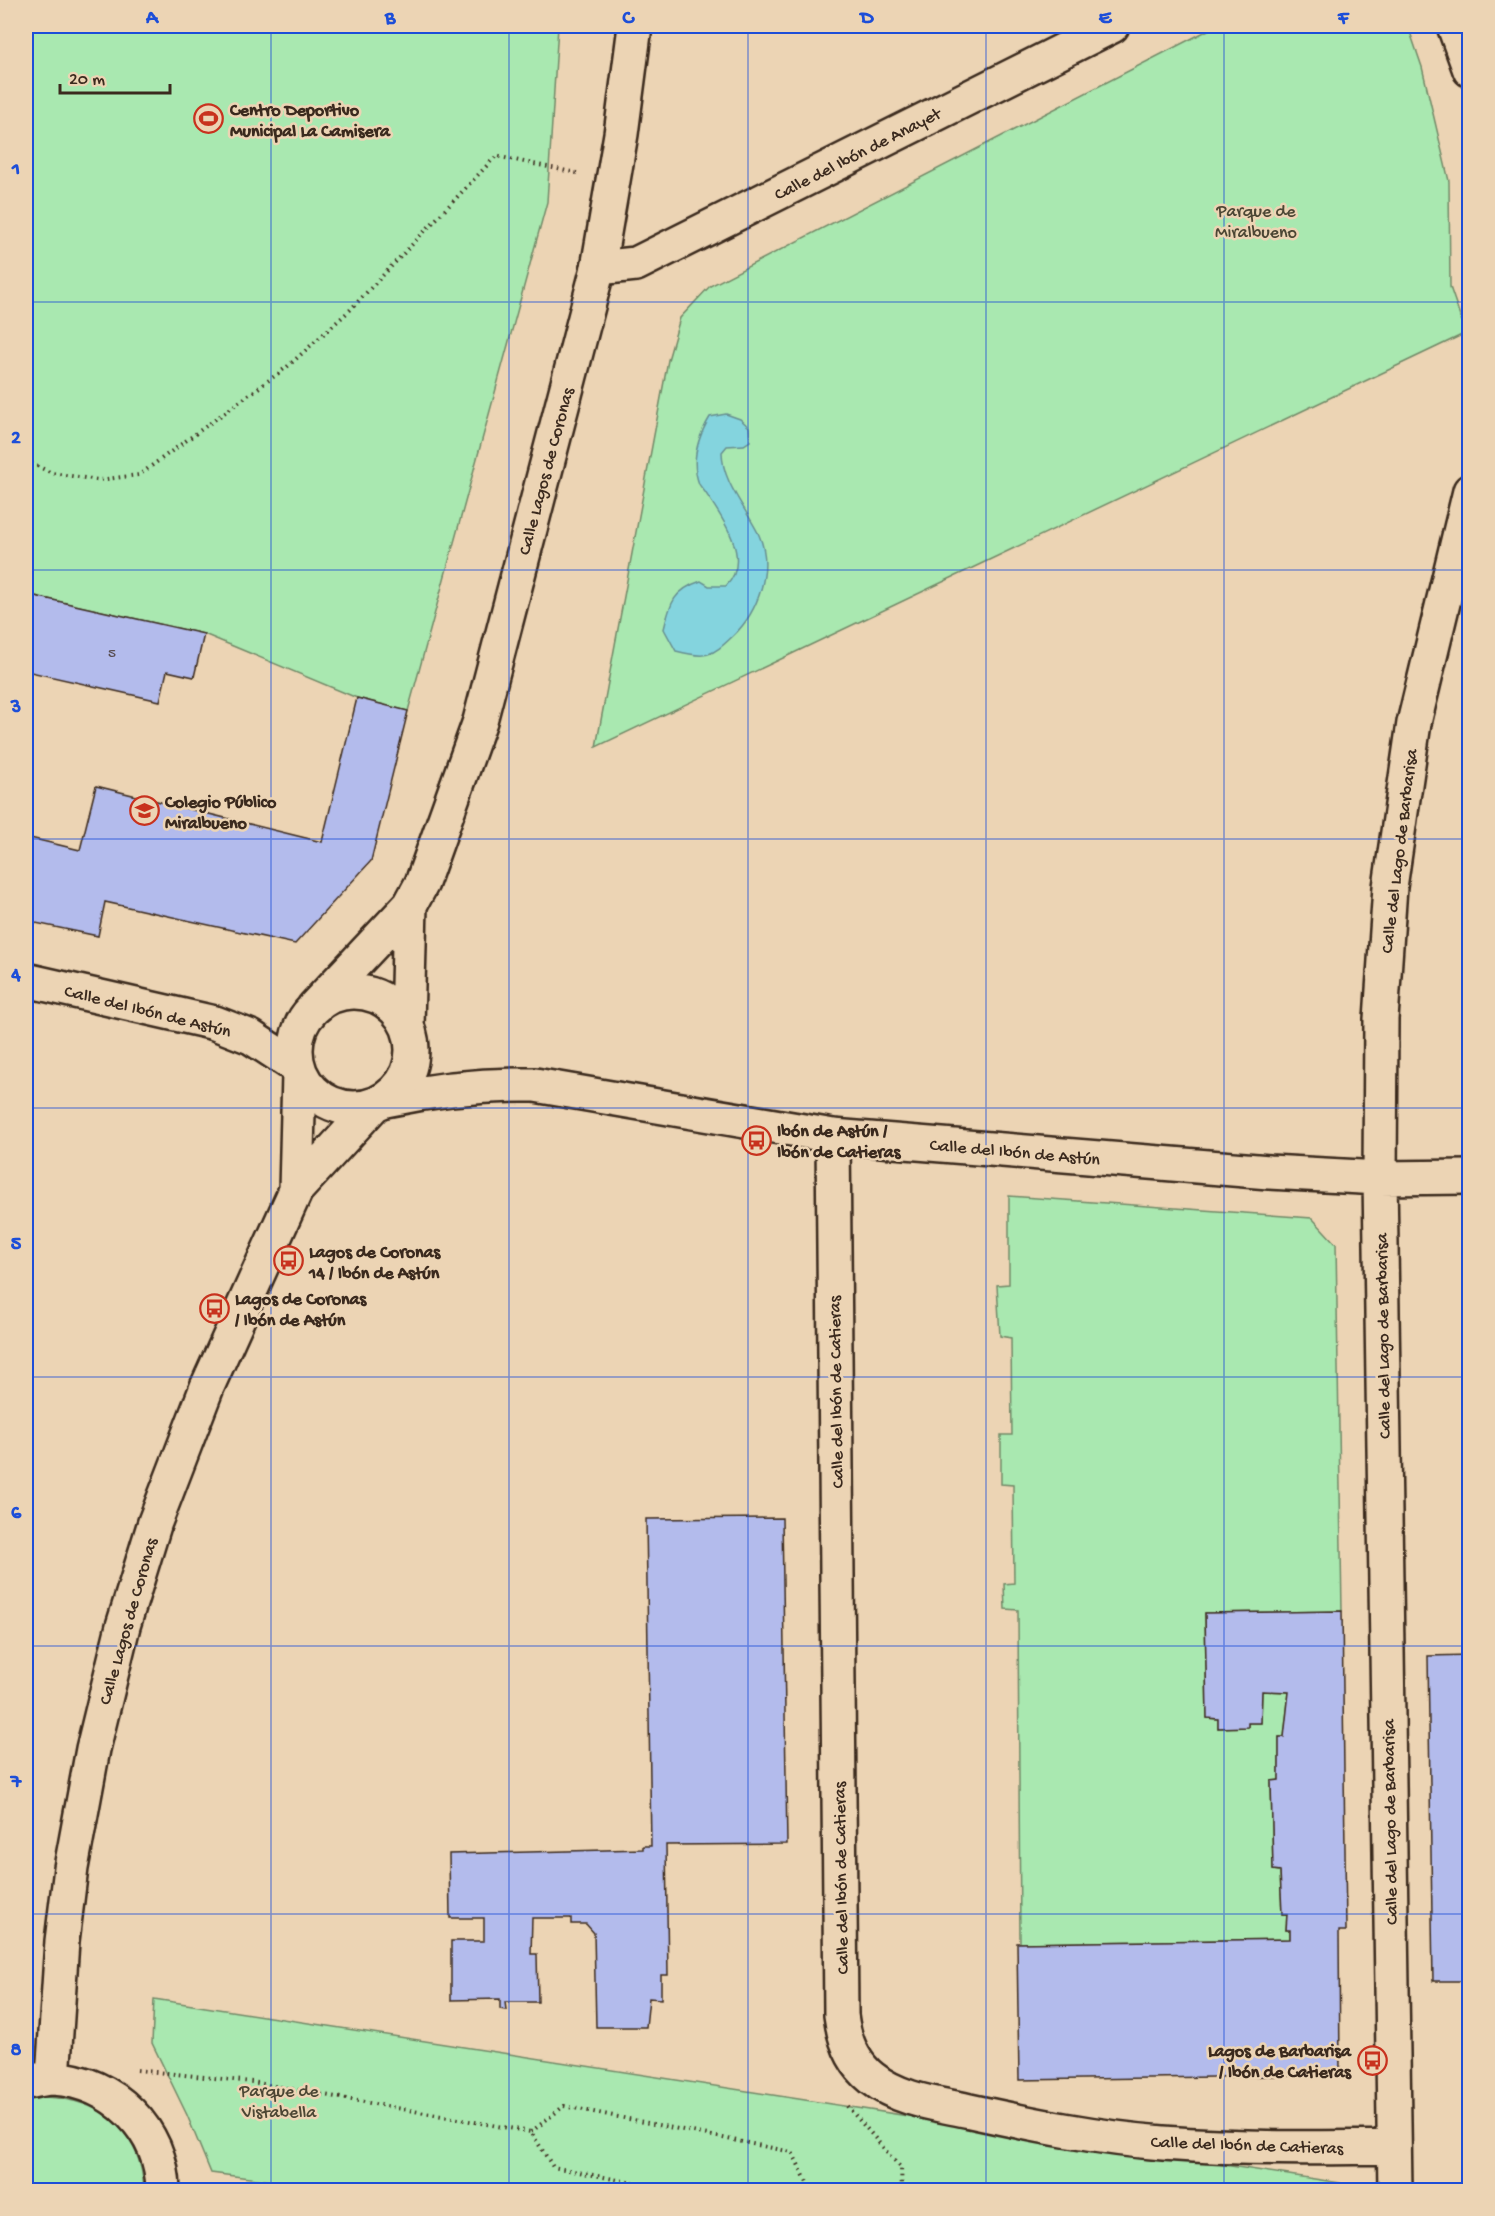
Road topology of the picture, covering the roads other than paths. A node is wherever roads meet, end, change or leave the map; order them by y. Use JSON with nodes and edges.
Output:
{"nodes":[{"id":1,"x":635,"y":26,"type":"edge"},
{"id":2,"x":1112,"y":26,"type":"edge"},
{"id":3,"x":1455,"y":26,"type":"edge"},
{"id":4,"x":1470,"y":70,"type":"edge"},
{"id":5,"x":598,"y":268,"type":"junction"},
{"id":6,"x":1470,"y":491,"type":"edge"},
{"id":7,"x":410,"y":905,"type":"junction"},
{"id":8,"x":26,"y":980,"type":"edge"},
{"id":9,"x":314,"y":1007,"type":"junction"},
{"id":10,"x":407,"y":1026,"type":"junction"},
{"id":11,"x":298,"y":1070,"type":"junction"},
{"id":12,"x":380,"y":1102,"type":"junction"},
{"id":13,"x":833,"y":1137,"type":"junction"},
{"id":14,"x":1470,"y":1177,"type":"edge"},
{"id":15,"x":1380,"y":1178,"type":"junction"},
{"id":16,"x":296,"y":1190,"type":"junction"},
{"id":17,"x":39,"y":2080,"type":"edge"},
{"id":18,"x":1394,"y":2147,"type":"junction"},
{"id":19,"x":163,"y":2190,"type":"edge"},
{"id":20,"x":1395,"y":2190,"type":"edge"}],
"edges":[{"from":1,"to":5,"type":"street","name":"Calle Lagos de Coronas"},
{"from":2,"to":5,"type":"street","name":"Calle del Ibón de Anayet"},
{"from":3,"to":4,"type":"street"},
{"from":5,"to":7,"type":"street","name":"Calle Lagos de Coronas"},
{"from":6,"to":15,"type":"street","name":"Calle del Lago de Barbarisa"},
{"from":7,"to":9,"type":"street","name":"Calle Lagos de Coronas"},
{"from":7,"to":10,"type":"street","name":"Calle Lagos de Coronas"},
{"from":8,"to":11,"type":"street","name":"Calle del Ibón de Astún"},
{"from":9,"to":10,"type":"street"},
{"from":9,"to":11,"type":"street"},
{"from":10,"to":12,"type":"street"},
{"from":11,"to":12,"type":"street"},
{"from":11,"to":16,"type":"street","name":"Calle Lagos de Coronas"},
{"from":12,"to":13,"type":"street","name":"Calle del Ibón de Astún"},
{"from":12,"to":16,"type":"street","name":"Calle Lagos de Coronas"},
{"from":13,"to":15,"type":"street","name":"Calle del Ibón de Astún"},
{"from":13,"to":18,"type":"street","name":"Calle del Ibón de Catieras"},
{"from":14,"to":15,"type":"street","name":"Calle del Ibón de Astún"},
{"from":15,"to":18,"type":"street","name":"Calle del Lago de Barbarisa"},
{"from":16,"to":17,"type":"street","name":"Calle Lagos de Coronas"},
{"from":17,"to":19,"type":"street"},
{"from":18,"to":20,"type":"street","name":"Calle del Lago de Barbarisa"}]}
